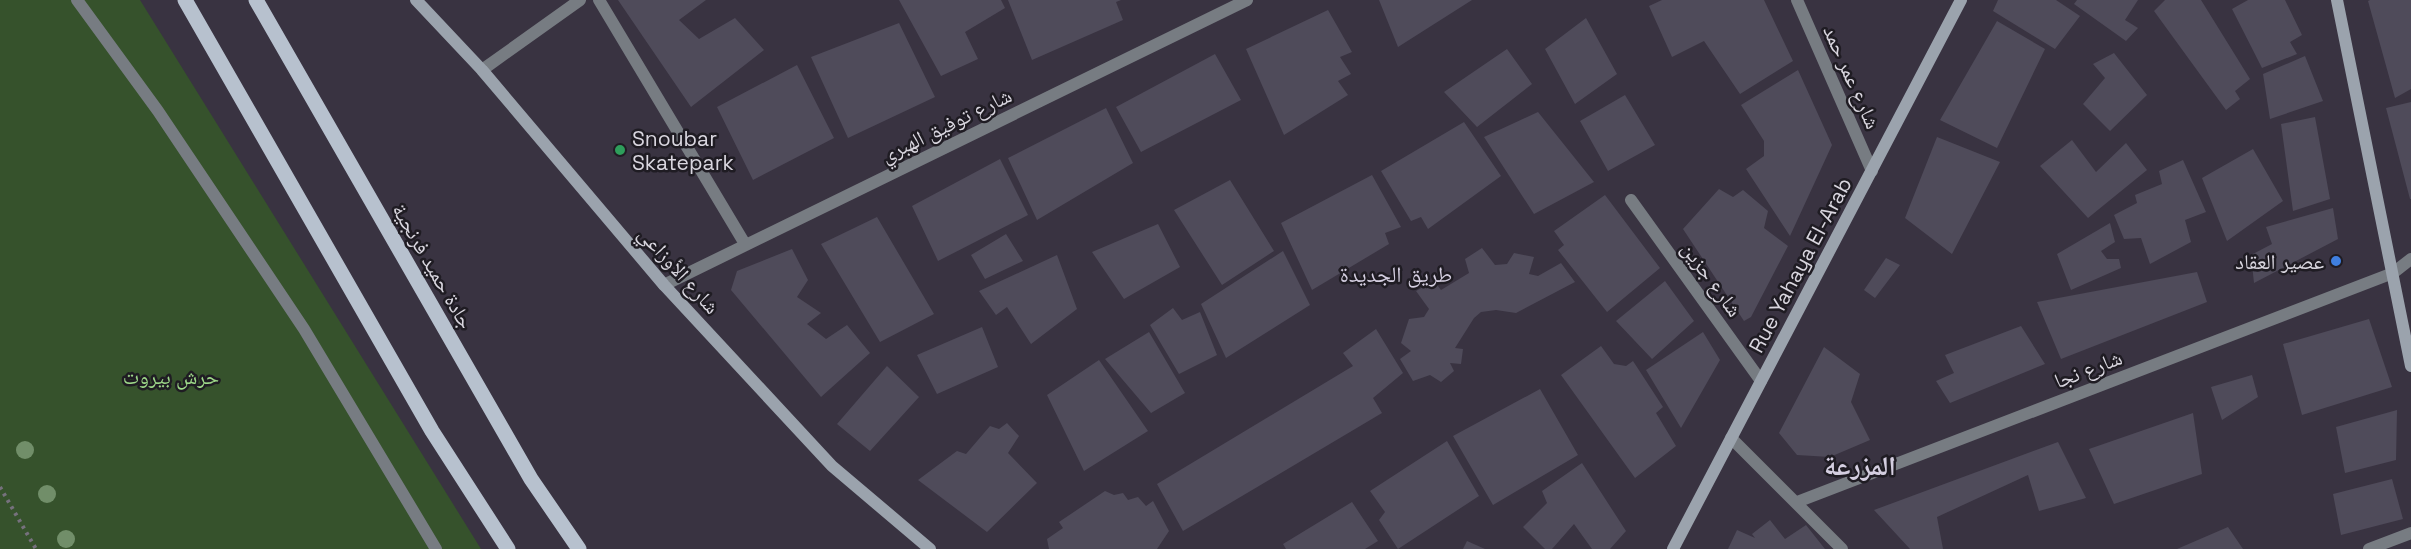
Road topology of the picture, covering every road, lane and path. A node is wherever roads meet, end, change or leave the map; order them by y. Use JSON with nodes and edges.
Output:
{"nodes":[{"id":1,"x":77,"y":0,"type":"edge"},
{"id":2,"x":186,"y":0,"type":"edge"},
{"id":3,"x":256,"y":0,"type":"edge"},
{"id":4,"x":416,"y":0,"type":"edge"},
{"id":5,"x":580,"y":0,"type":"edge"},
{"id":6,"x":599,"y":0,"type":"edge"},
{"id":7,"x":1247,"y":0,"type":"edge"},
{"id":8,"x":1797,"y":0,"type":"edge"},
{"id":9,"x":1961,"y":0,"type":"edge"},
{"id":10,"x":2337,"y":0,"type":"edge"},
{"id":11,"x":482,"y":70,"type":"junction"},
{"id":12,"x":1872,"y":171,"type":"junction"},
{"id":13,"x":1631,"y":200,"type":"dead end"},
{"id":14,"x":745,"y":244,"type":"junction"},
{"id":15,"x":2411,"y":259,"type":"edge"},
{"id":16,"x":2393,"y":273,"type":"junction"},
{"id":17,"x":664,"y":285,"type":"junction"},
{"id":18,"x":2411,"y":360,"type":"edge"},
{"id":19,"x":1761,"y":381,"type":"junction"},
{"id":20,"x":1731,"y":438,"type":"junction"},
{"id":21,"x":0,"y":487,"type":"edge"},
{"id":22,"x":1797,"y":502,"type":"junction"},
{"id":23,"x":2411,"y":533,"type":"edge"},
{"id":24,"x":36,"y":549,"type":"edge"},
{"id":25,"x":436,"y":549,"type":"edge"},
{"id":26,"x":508,"y":549,"type":"edge"},
{"id":27,"x":579,"y":549,"type":"edge"},
{"id":28,"x":930,"y":549,"type":"edge"},
{"id":29,"x":1673,"y":549,"type":"edge"},
{"id":30,"x":1842,"y":549,"type":"edge"},
{"id":31,"x":2369,"y":549,"type":"edge"}],
"edges":[{"from":1,"to":25,"type":"street"},
{"from":2,"to":26,"type":"main road"},
{"from":3,"to":27,"type":"main road","name":"جادة حميد فرنجية"},
{"from":4,"to":11,"type":"street","name":"شارع الأوزاعي"},
{"from":5,"to":11,"type":"street"},
{"from":6,"to":14,"type":"street"},
{"from":7,"to":14,"type":"street","name":"شارع توفيق الهبري"},
{"from":8,"to":12,"type":"street","name":"شارع عمر حمد"},
{"from":9,"to":12,"type":"street","name":"Rue Yahaya El-Arab"},
{"from":10,"to":16,"type":"street"},
{"from":11,"to":17,"type":"street","name":"شارع الأوزاعي"},
{"from":12,"to":19,"type":"street","name":"Rue Yahaya El-Arab"},
{"from":13,"to":19,"type":"street","name":"شارع جزين"},
{"from":14,"to":17,"type":"street","name":"شارع توفيق الهبري"},
{"from":15,"to":16,"type":"street","name":"شارع نجا"},
{"from":16,"to":18,"type":"street"},
{"from":16,"to":22,"type":"street","name":"شارع نجا"},
{"from":17,"to":28,"type":"street","name":"شارع الأوزاعي"},
{"from":19,"to":20,"type":"street","name":"Rue Yahaya El-Arab"},
{"from":20,"to":22,"type":"street"},
{"from":20,"to":29,"type":"street","name":"Rue Yahaya El-Arab"},
{"from":21,"to":24,"type":"path"},
{"from":22,"to":30,"type":"street"},
{"from":23,"to":31,"type":"street"}]}
